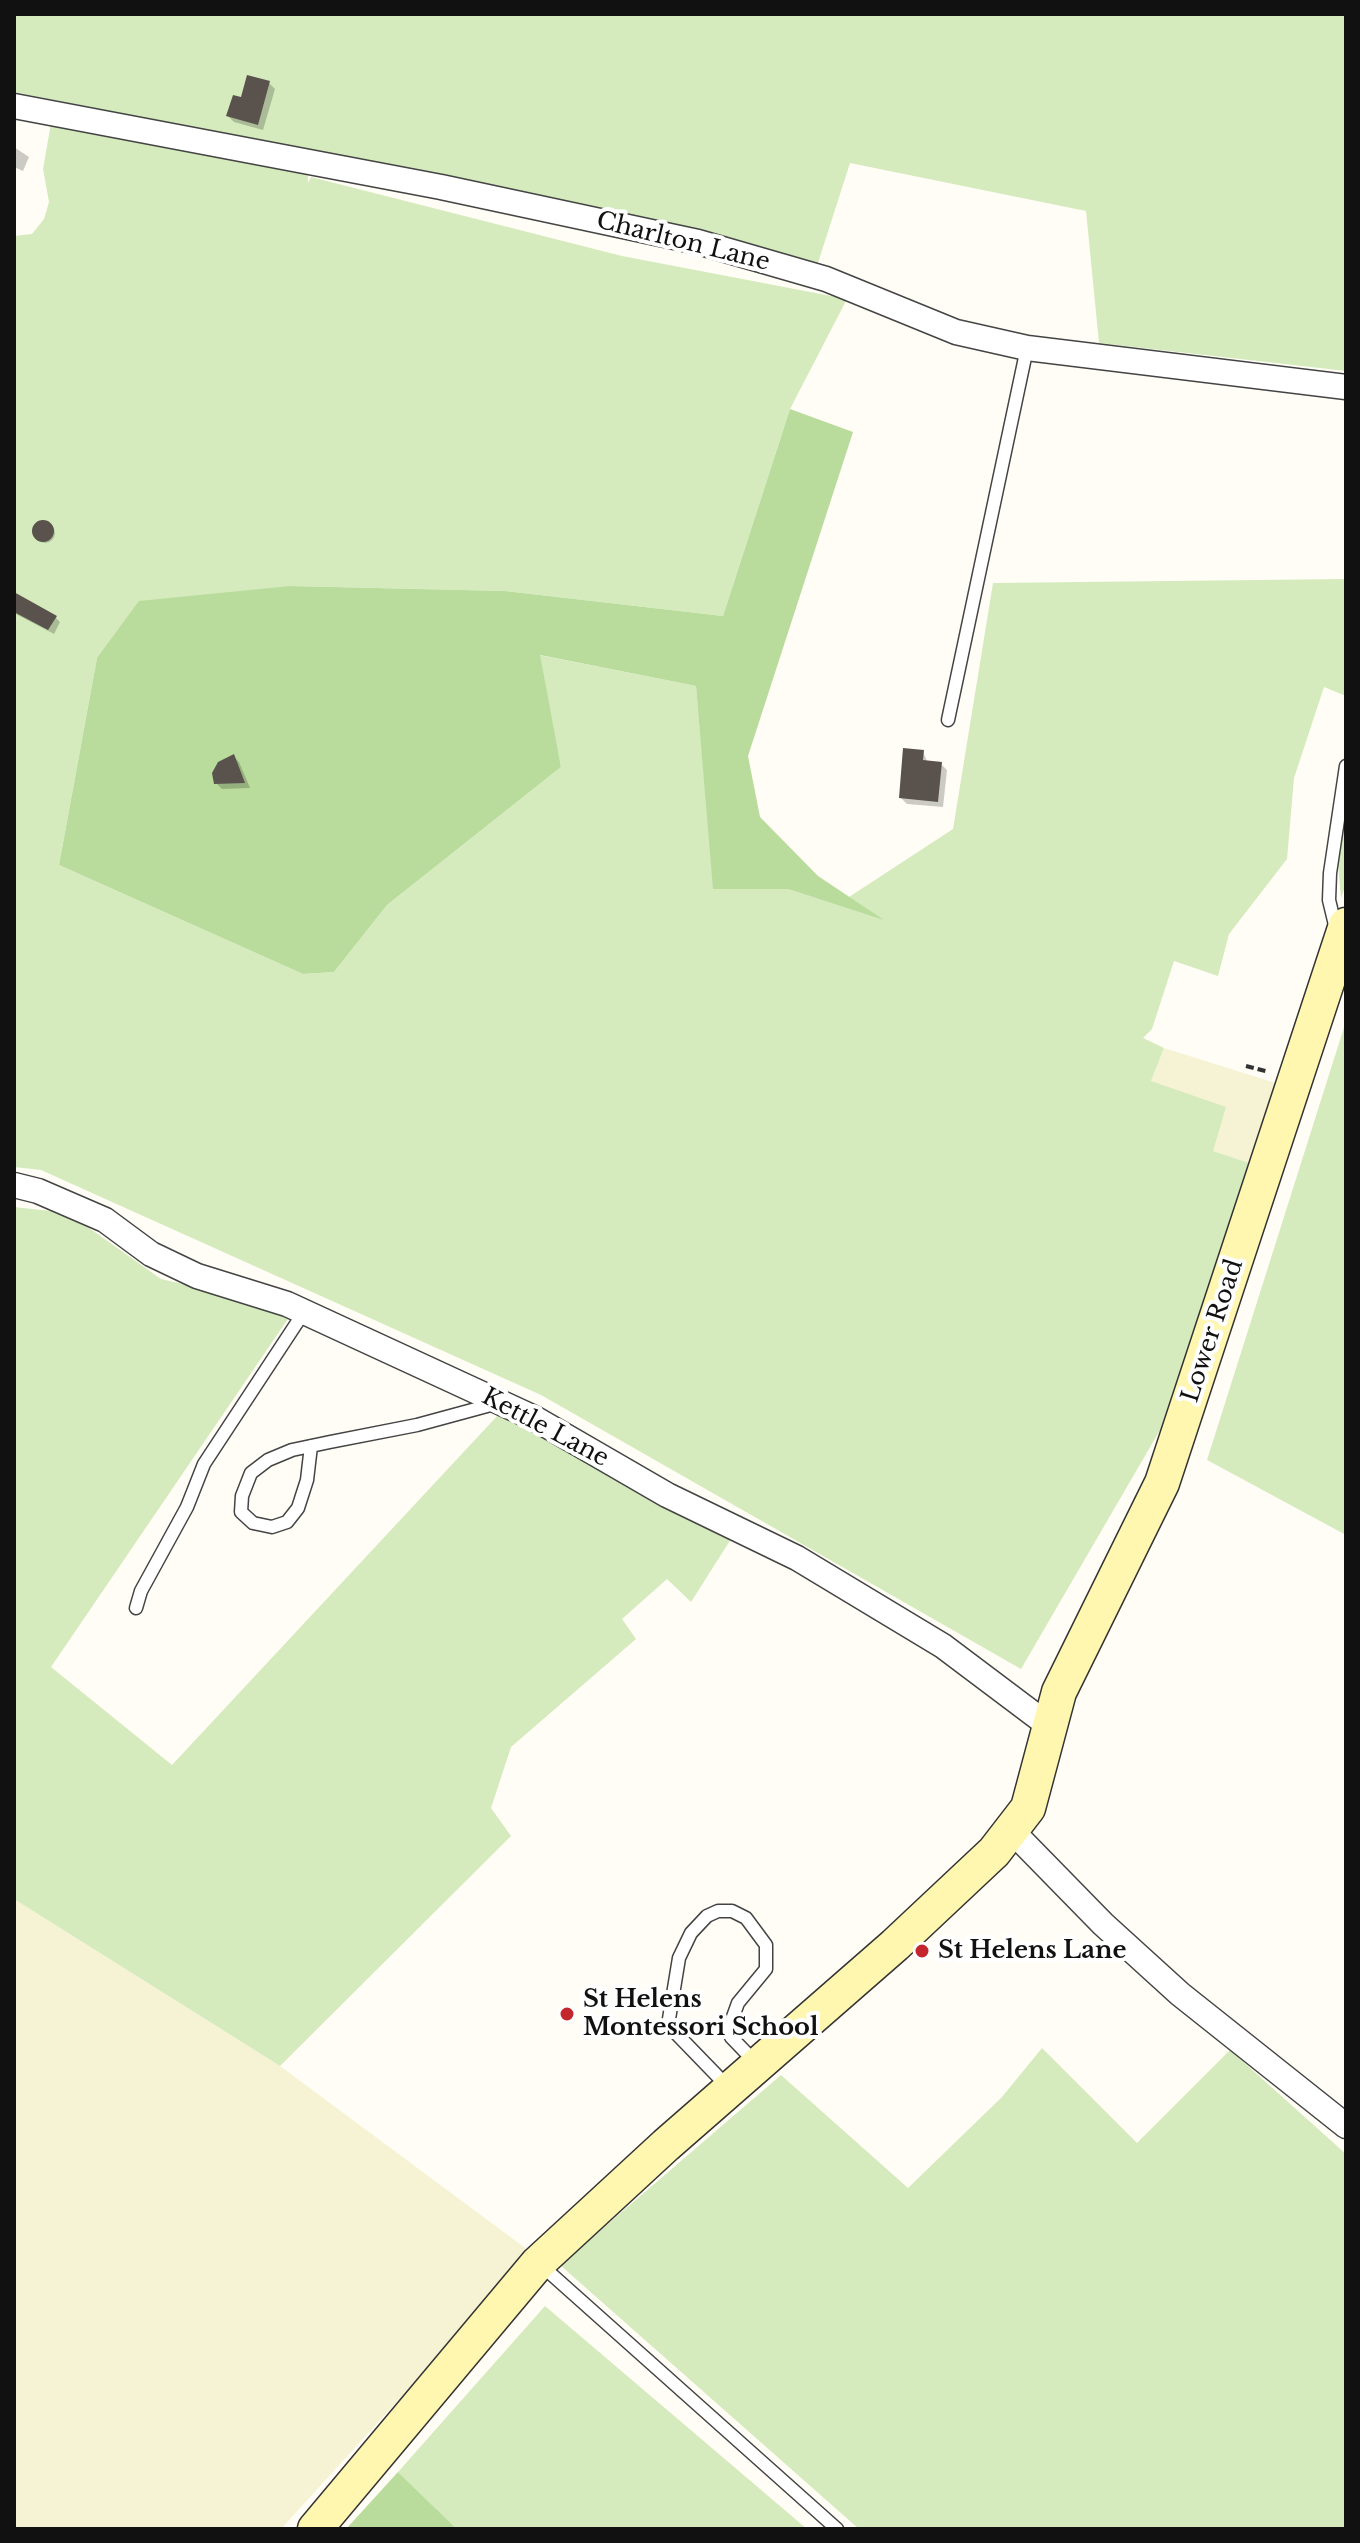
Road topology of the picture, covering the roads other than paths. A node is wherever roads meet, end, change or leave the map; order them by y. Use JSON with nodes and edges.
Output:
{"nodes":[{"id":1,"x":14,"y":106,"type":"edge"},
{"id":2,"x":1027,"y":348,"type":"junction"},
{"id":3,"x":1346,"y":387,"type":"edge"},
{"id":4,"x":948,"y":720,"type":"dead end"},
{"id":5,"x":1346,"y":766,"type":"edge"},
{"id":6,"x":1343,"y":933,"type":"edge"},
{"id":7,"x":14,"y":1185,"type":"edge"},
{"id":8,"x":304,"y":1312,"type":"junction"},
{"id":9,"x":501,"y":1403,"type":"junction"},
{"id":10,"x":311,"y":1446,"type":"junction"},
{"id":11,"x":136,"y":1608,"type":"dead end"},
{"id":12,"x":1048,"y":1725,"type":"junction"},
{"id":13,"x":1013,"y":1832,"type":"junction"},
{"id":14,"x":758,"y":2065,"type":"junction"},
{"id":15,"x":730,"y":2090,"type":"junction"},
{"id":16,"x":1346,"y":2126,"type":"edge"},
{"id":17,"x":538,"y":2263,"type":"junction"},
{"id":18,"x":315,"y":2529,"type":"edge"},
{"id":19,"x":837,"y":2529,"type":"edge"}],
"edges":[{"from":1,"to":2,"type":"street","name":"Charlton Lane"},
{"from":2,"to":3,"type":"street","name":"Charlton Lane"},
{"from":2,"to":4,"type":"lane"},
{"from":5,"to":6,"type":"lane"},
{"from":6,"to":12,"type":"main road","name":"Lower Road"},
{"from":7,"to":8,"type":"street","name":"Kettle Lane"},
{"from":8,"to":9,"type":"street","name":"Kettle Lane"},
{"from":8,"to":11,"type":"lane"},
{"from":9,"to":10,"type":"lane"},
{"from":9,"to":12,"type":"street","name":"Kettle Lane"},
{"from":10,"to":10,"type":"lane"},
{"from":12,"to":13,"type":"main road","name":"Lower Road"},
{"from":13,"to":14,"type":"main road","name":"Lower Road"},
{"from":13,"to":16,"type":"street"},
{"from":14,"to":15,"type":"main road","name":"Lower Road"},
{"from":14,"to":15,"type":"lane"},
{"from":15,"to":17,"type":"main road","name":"Lower Road"},
{"from":17,"to":18,"type":"main road","name":"Lower Road"},
{"from":17,"to":19,"type":"lane"}]}
